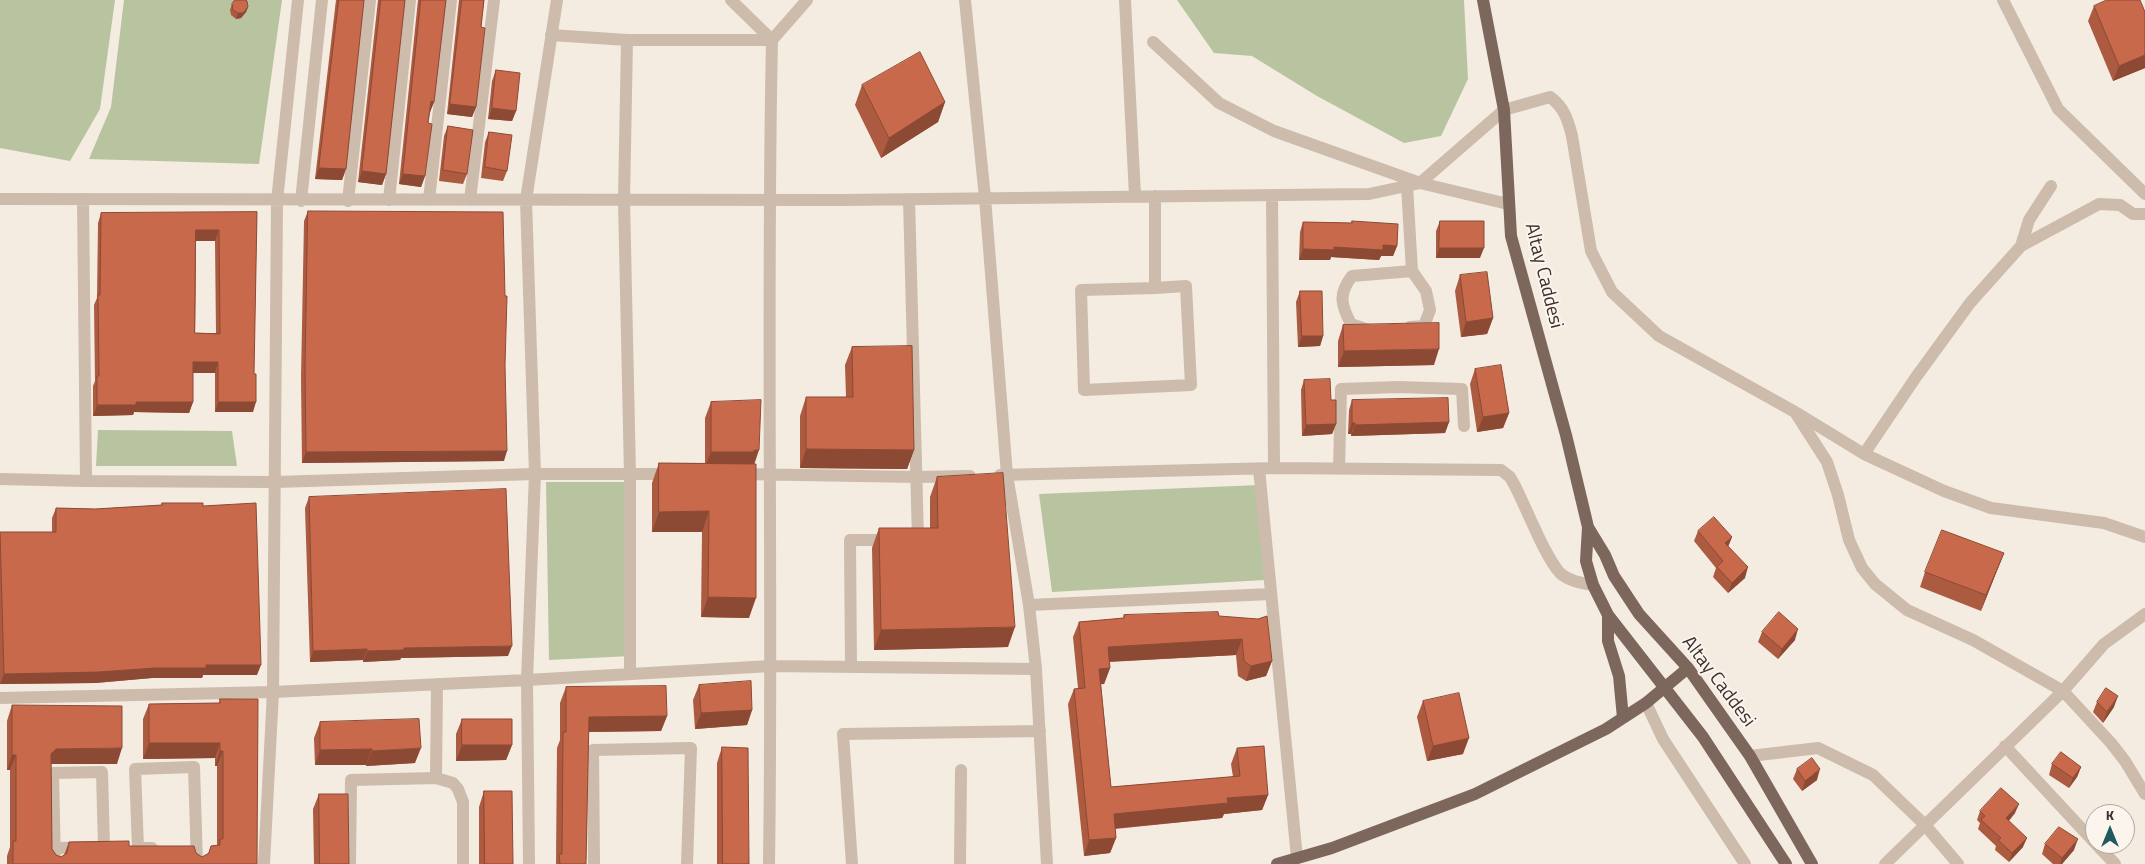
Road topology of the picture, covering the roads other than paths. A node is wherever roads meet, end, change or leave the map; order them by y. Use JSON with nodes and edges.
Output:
{"nodes":[{"id":1,"x":298,"y":0,"type":"edge"},
{"id":2,"x":322,"y":0,"type":"edge"},
{"id":3,"x":370,"y":0,"type":"edge"},
{"id":4,"x":410,"y":0,"type":"edge"},
{"id":5,"x":452,"y":0,"type":"edge"},
{"id":6,"x":494,"y":0,"type":"edge"},
{"id":7,"x":557,"y":0,"type":"edge"},
{"id":8,"x":731,"y":0,"type":"edge"},
{"id":9,"x":807,"y":0,"type":"edge"},
{"id":10,"x":965,"y":0,"type":"edge"},
{"id":11,"x":1125,"y":0,"type":"edge"},
{"id":12,"x":1483,"y":0,"type":"edge"},
{"id":13,"x":2003,"y":0,"type":"edge"},
{"id":14,"x":551,"y":35,"type":"junction"},
{"id":15,"x":627,"y":40,"type":"junction"},
{"id":16,"x":772,"y":40,"type":"junction"},
{"id":17,"x":1153,"y":42,"type":"dead end"},
{"id":18,"x":1504,"y":110,"type":"junction"},
{"id":19,"x":1414,"y":184,"type":"junction"},
{"id":20,"x":2051,"y":186,"type":"dead end"},
{"id":21,"x":2145,"y":194,"type":"edge"},
{"id":22,"x":1272,"y":195,"type":"junction"},
{"id":23,"x":1135,"y":196,"type":"junction"},
{"id":24,"x":1155,"y":196,"type":"junction"},
{"id":25,"x":985,"y":198,"type":"junction"},
{"id":26,"x":0,"y":199,"type":"edge"},
{"id":27,"x":83,"y":199,"type":"junction"},
{"id":28,"x":909,"y":199,"type":"junction"},
{"id":29,"x":348,"y":200,"type":"junction"},
{"id":30,"x":389,"y":200,"type":"junction"},
{"id":31,"x":429,"y":200,"type":"junction"},
{"id":32,"x":470,"y":200,"type":"junction"},
{"id":33,"x":526,"y":200,"type":"junction"},
{"id":34,"x":624,"y":200,"type":"junction"},
{"id":35,"x":768,"y":200,"type":"junction"},
{"id":36,"x":276,"y":201,"type":"junction"},
{"id":37,"x":301,"y":201,"type":"junction"},
{"id":38,"x":1508,"y":204,"type":"junction"},
{"id":39,"x":2145,"y":214,"type":"edge"},
{"id":40,"x":2021,"y":246,"type":"junction"},
{"id":41,"x":1412,"y":271,"type":"junction"},
{"id":42,"x":1155,"y":288,"type":"junction"},
{"id":43,"x":1396,"y":328,"type":"edge"},
{"id":44,"x":1377,"y":330,"type":"edge"},
{"id":45,"x":1795,"y":412,"type":"junction"},
{"id":46,"x":1464,"y":426,"type":"dead end"},
{"id":47,"x":1864,"y":454,"type":"junction"},
{"id":48,"x":1274,"y":468,"type":"junction"},
{"id":49,"x":1259,"y":469,"type":"junction"},
{"id":50,"x":1339,"y":469,"type":"junction"},
{"id":51,"x":535,"y":474,"type":"junction"},
{"id":52,"x":630,"y":474,"type":"junction"},
{"id":53,"x":680,"y":474,"type":"edge"},
{"id":54,"x":729,"y":474,"type":"edge"},
{"id":55,"x":769,"y":474,"type":"junction"},
{"id":56,"x":1007,"y":475,"type":"junction"},
{"id":57,"x":918,"y":477,"type":"junction"},
{"id":58,"x":0,"y":479,"type":"edge"},
{"id":59,"x":86,"y":481,"type":"junction"},
{"id":60,"x":275,"y":482,"type":"junction"},
{"id":61,"x":1588,"y":527,"type":"junction"},
{"id":62,"x":2145,"y":537,"type":"edge"},
{"id":63,"x":1593,"y":586,"type":"junction"},
{"id":64,"x":1271,"y":594,"type":"junction"},
{"id":65,"x":1029,"y":605,"type":"junction"},
{"id":66,"x":2145,"y":614,"type":"edge"},
{"id":67,"x":1608,"y":615,"type":"junction"},
{"id":68,"x":771,"y":666,"type":"junction"},
{"id":69,"x":851,"y":667,"type":"junction"},
{"id":70,"x":1688,"y":668,"type":"junction"},
{"id":71,"x":1036,"y":669,"type":"junction"},
{"id":72,"x":630,"y":674,"type":"junction"},
{"id":73,"x":527,"y":680,"type":"junction"},
{"id":74,"x":437,"y":684,"type":"junction"},
{"id":75,"x":1665,"y":687,"type":"junction"},
{"id":76,"x":2064,"y":691,"type":"junction"},
{"id":77,"x":272,"y":692,"type":"junction"},
{"id":78,"x":0,"y":698,"type":"edge"},
{"id":79,"x":1646,"y":703,"type":"junction"},
{"id":80,"x":1623,"y":718,"type":"junction"},
{"id":81,"x":1040,"y":731,"type":"junction"},
{"id":82,"x":2005,"y":746,"type":"junction"},
{"id":83,"x":1750,"y":756,"type":"junction"},
{"id":84,"x":961,"y":770,"type":"dead end"},
{"id":85,"x":436,"y":778,"type":"junction"},
{"id":86,"x":2145,"y":794,"type":"edge"},
{"id":87,"x":1924,"y":825,"type":"junction"},
{"id":88,"x":2085,"y":831,"type":"edge"},
{"id":89,"x":167,"y":847,"type":"edge"},
{"id":90,"x":55,"y":848,"type":"junction"},
{"id":91,"x":2106,"y":854,"type":"edge"},
{"id":92,"x":1297,"y":858,"type":"junction"},
{"id":93,"x":55,"y":864,"type":"edge"},
{"id":94,"x":197,"y":864,"type":"edge"},
{"id":95,"x":264,"y":864,"type":"edge"},
{"id":96,"x":350,"y":864,"type":"edge"},
{"id":97,"x":463,"y":864,"type":"edge"},
{"id":98,"x":529,"y":864,"type":"edge"},
{"id":99,"x":594,"y":864,"type":"edge"},
{"id":100,"x":687,"y":864,"type":"edge"},
{"id":101,"x":770,"y":864,"type":"edge"},
{"id":102,"x":852,"y":864,"type":"edge"},
{"id":103,"x":960,"y":864,"type":"edge"},
{"id":104,"x":1047,"y":864,"type":"edge"},
{"id":105,"x":1277,"y":864,"type":"edge"},
{"id":106,"x":1745,"y":864,"type":"edge"},
{"id":107,"x":1786,"y":864,"type":"edge"},
{"id":108,"x":1812,"y":864,"type":"edge"},
{"id":109,"x":1885,"y":864,"type":"edge"},
{"id":110,"x":1958,"y":864,"type":"edge"},
{"id":111,"x":2115,"y":864,"type":"edge"}],
"edges":[{"from":1,"to":36,"type":"street"},
{"from":2,"to":37,"type":"street"},
{"from":3,"to":29,"type":"street"},
{"from":4,"to":30,"type":"street"},
{"from":5,"to":31,"type":"street"},
{"from":6,"to":32,"type":"street"},
{"from":7,"to":14,"type":"street"},
{"from":8,"to":16,"type":"street"},
{"from":9,"to":16,"type":"street"},
{"from":10,"to":25,"type":"street"},
{"from":11,"to":23,"type":"street"},
{"from":12,"to":18,"type":"main road","name":"Altay Caddesi"},
{"from":13,"to":21,"type":"street"},
{"from":14,"to":15,"type":"street"},
{"from":14,"to":33,"type":"street"},
{"from":15,"to":16,"type":"street"},
{"from":15,"to":34,"type":"street"},
{"from":16,"to":35,"type":"street"},
{"from":17,"to":19,"type":"street"},
{"from":18,"to":19,"type":"street"},
{"from":18,"to":38,"type":"main road","name":"Altay Caddesi"},
{"from":18,"to":45,"type":"street"},
{"from":19,"to":22,"type":"street"},
{"from":19,"to":38,"type":"street"},
{"from":19,"to":41,"type":"street"},
{"from":20,"to":40,"type":"street"},
{"from":22,"to":24,"type":"street"},
{"from":22,"to":48,"type":"street"},
{"from":23,"to":24,"type":"street"},
{"from":23,"to":25,"type":"street"},
{"from":24,"to":42,"type":"street"},
{"from":25,"to":28,"type":"street"},
{"from":25,"to":56,"type":"street"},
{"from":26,"to":27,"type":"street"},
{"from":27,"to":36,"type":"street"},
{"from":27,"to":59,"type":"street"},
{"from":28,"to":35,"type":"street"},
{"from":28,"to":57,"type":"street"},
{"from":29,"to":30,"type":"street"},
{"from":29,"to":37,"type":"street"},
{"from":30,"to":31,"type":"street"},
{"from":31,"to":32,"type":"street"},
{"from":32,"to":33,"type":"street"},
{"from":33,"to":34,"type":"street"},
{"from":33,"to":51,"type":"street"},
{"from":34,"to":35,"type":"street"},
{"from":34,"to":52,"type":"street"},
{"from":35,"to":55,"type":"street"},
{"from":36,"to":37,"type":"street"},
{"from":36,"to":60,"type":"street"},
{"from":38,"to":61,"type":"main road","name":"Altay Caddesi"},
{"from":39,"to":40,"type":"street"},
{"from":40,"to":47,"type":"street"},
{"from":41,"to":43,"type":"street"},
{"from":41,"to":44,"type":"street"},
{"from":42,"to":42,"type":"street"},
{"from":45,"to":47,"type":"street"},
{"from":45,"to":76,"type":"street"},
{"from":46,"to":50,"type":"street"},
{"from":47,"to":62,"type":"street"},
{"from":48,"to":49,"type":"street"},
{"from":48,"to":50,"type":"street"},
{"from":49,"to":56,"type":"street"},
{"from":49,"to":64,"type":"street"},
{"from":50,"to":63,"type":"street"},
{"from":51,"to":52,"type":"street"},
{"from":51,"to":60,"type":"street"},
{"from":51,"to":73,"type":"street"},
{"from":52,"to":53,"type":"street"},
{"from":52,"to":72,"type":"street"},
{"from":54,"to":55,"type":"street"},
{"from":55,"to":57,"type":"street"},
{"from":55,"to":68,"type":"street"},
{"from":56,"to":57,"type":"street"},
{"from":56,"to":65,"type":"street"},
{"from":57,"to":69,"type":"street"},
{"from":58,"to":59,"type":"street"},
{"from":59,"to":60,"type":"street"},
{"from":60,"to":77,"type":"street"},
{"from":61,"to":63,"type":"main road","name":"Altay Caddesi"},
{"from":61,"to":70,"type":"main road","name":"Altay Caddesi"},
{"from":63,"to":67,"type":"main road","name":"Altay Caddesi"},
{"from":64,"to":65,"type":"street"},
{"from":64,"to":92,"type":"street"},
{"from":65,"to":71,"type":"street"},
{"from":66,"to":76,"type":"street"},
{"from":67,"to":75,"type":"main road","name":"Altay Caddesi"},
{"from":67,"to":80,"type":"main road"},
{"from":68,"to":69,"type":"street"},
{"from":68,"to":72,"type":"street"},
{"from":68,"to":101,"type":"street"},
{"from":69,"to":71,"type":"street"},
{"from":70,"to":75,"type":"main road"},
{"from":70,"to":83,"type":"main road","name":"Altay Caddesi"},
{"from":71,"to":81,"type":"street"},
{"from":72,"to":73,"type":"street"},
{"from":73,"to":74,"type":"street"},
{"from":73,"to":98,"type":"street"},
{"from":74,"to":77,"type":"street"},
{"from":74,"to":85,"type":"street"},
{"from":75,"to":79,"type":"main road"},
{"from":75,"to":107,"type":"main road","name":"Altay Caddesi"},
{"from":76,"to":82,"type":"street"},
{"from":76,"to":86,"type":"street"},
{"from":77,"to":78,"type":"street"},
{"from":77,"to":95,"type":"street"},
{"from":79,"to":80,"type":"main road"},
{"from":79,"to":106,"type":"street"},
{"from":80,"to":92,"type":"main road"},
{"from":81,"to":102,"type":"street"},
{"from":81,"to":104,"type":"street"},
{"from":82,"to":87,"type":"street"},
{"from":82,"to":88,"type":"street"},
{"from":83,"to":87,"type":"street"},
{"from":83,"to":108,"type":"main road","name":"Altay Caddesi"},
{"from":84,"to":103,"type":"street"},
{"from":85,"to":96,"type":"street"},
{"from":85,"to":97,"type":"street"},
{"from":87,"to":109,"type":"street"},
{"from":87,"to":110,"type":"street"},
{"from":89,"to":94,"type":"street"},
{"from":90,"to":90,"type":"street"},
{"from":90,"to":93,"type":"street"},
{"from":91,"to":111,"type":"street"},
{"from":92,"to":105,"type":"main road"},
{"from":99,"to":100,"type":"street"}]}
